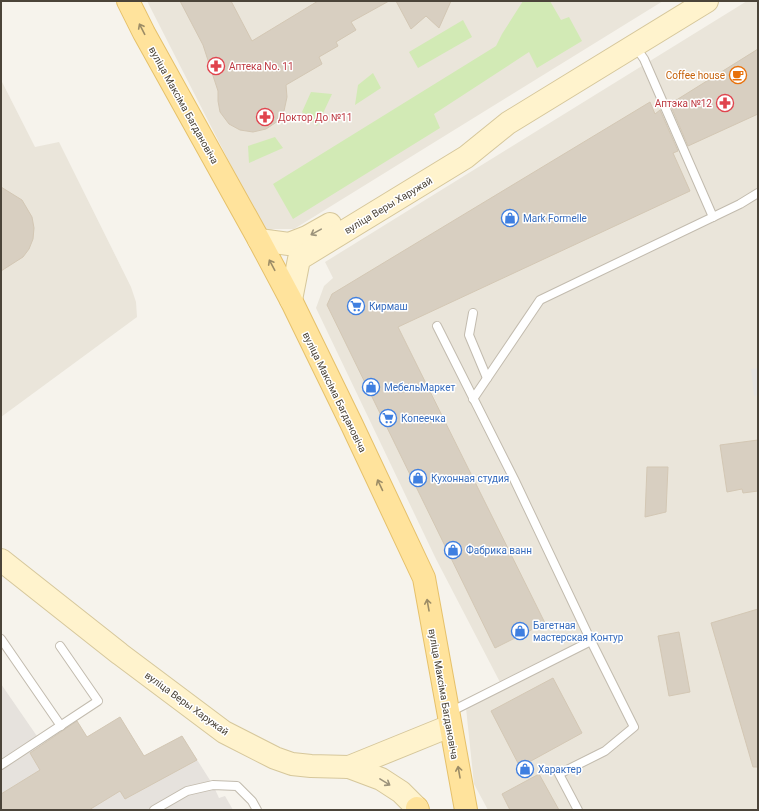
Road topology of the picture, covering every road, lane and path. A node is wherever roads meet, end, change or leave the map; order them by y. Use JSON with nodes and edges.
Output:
{"nodes":[{"id":1,"x":128,"y":1,"type":"edge"},
{"id":2,"x":707,"y":1,"type":"edge"},
{"id":3,"x":635,"y":46,"type":"junction"},
{"id":4,"x":508,"y":123,"type":"junction"},
{"id":5,"x":758,"y":193,"type":"edge"},
{"id":6,"x":713,"y":217,"type":"junction"},
{"id":7,"x":259,"y":240,"type":"junction"},
{"id":8,"x":290,"y":300,"type":"junction"},
{"id":9,"x":474,"y":313,"type":"dead end"},
{"id":10,"x":437,"y":326,"type":"dead end"},
{"id":11,"x":487,"y":378,"type":"junction"},
{"id":12,"x":473,"y":399,"type":"junction"},
{"id":13,"x":1,"y":560,"type":"edge"},
{"id":14,"x":1,"y":639,"type":"edge"},
{"id":15,"x":591,"y":641,"type":"junction"},
{"id":16,"x":60,"y":646,"type":"dead end"},
{"id":17,"x":449,"y":720,"type":"junction"},
{"id":18,"x":61,"y":726,"type":"junction"},
{"id":19,"x":1,"y":765,"type":"edge"},
{"id":20,"x":349,"y":767,"type":"junction"},
{"id":21,"x":417,"y":809,"type":"edge"},
{"id":22,"x":154,"y":810,"type":"edge"},
{"id":23,"x":257,"y":810,"type":"edge"},
{"id":24,"x":466,"y":810,"type":"edge"},
{"id":25,"x":578,"y":810,"type":"edge"}],
"edges":[{"from":7,"to":1,"type":"main road","name":"вуліца Максіма Багдановіча","one_way":true},
{"from":2,"to":3,"type":"main road","name":"вуліца Веры Харужай"},
{"from":3,"to":4,"type":"main road","name":"вуліца Веры Харужай"},
{"from":3,"to":6,"type":"lane"},
{"from":4,"to":7,"type":"main road","name":"вуліца Веры Харужай","one_way":true},
{"from":4,"to":8,"type":"main road","name":"вуліца Веры Харужай"},
{"from":5,"to":6,"type":"lane"},
{"from":6,"to":11,"type":"lane"},
{"from":8,"to":7,"type":"main road","name":"вуліца Максіма Багдановіча","one_way":true},
{"from":17,"to":8,"type":"main road","name":"вуліца Максіма Багдановіча","one_way":true},
{"from":9,"to":11,"type":"lane"},
{"from":10,"to":12,"type":"lane"},
{"from":11,"to":12,"type":"lane"},
{"from":12,"to":15,"type":"lane"},
{"from":13,"to":20,"type":"main road","name":"вуліца Веры Харужай"},
{"from":14,"to":18,"type":"lane"},
{"from":15,"to":17,"type":"lane"},
{"from":15,"to":25,"type":"lane"},
{"from":16,"to":18,"type":"lane"},
{"from":17,"to":20,"type":"main road"},
{"from":24,"to":17,"type":"main road","name":"вуліца Максіма Багдановіча","one_way":true},
{"from":18,"to":19,"type":"lane"},
{"from":20,"to":21,"type":"main road","name":"вуліца Веры Харужай","one_way":true},
{"from":22,"to":23,"type":"lane"}]}
